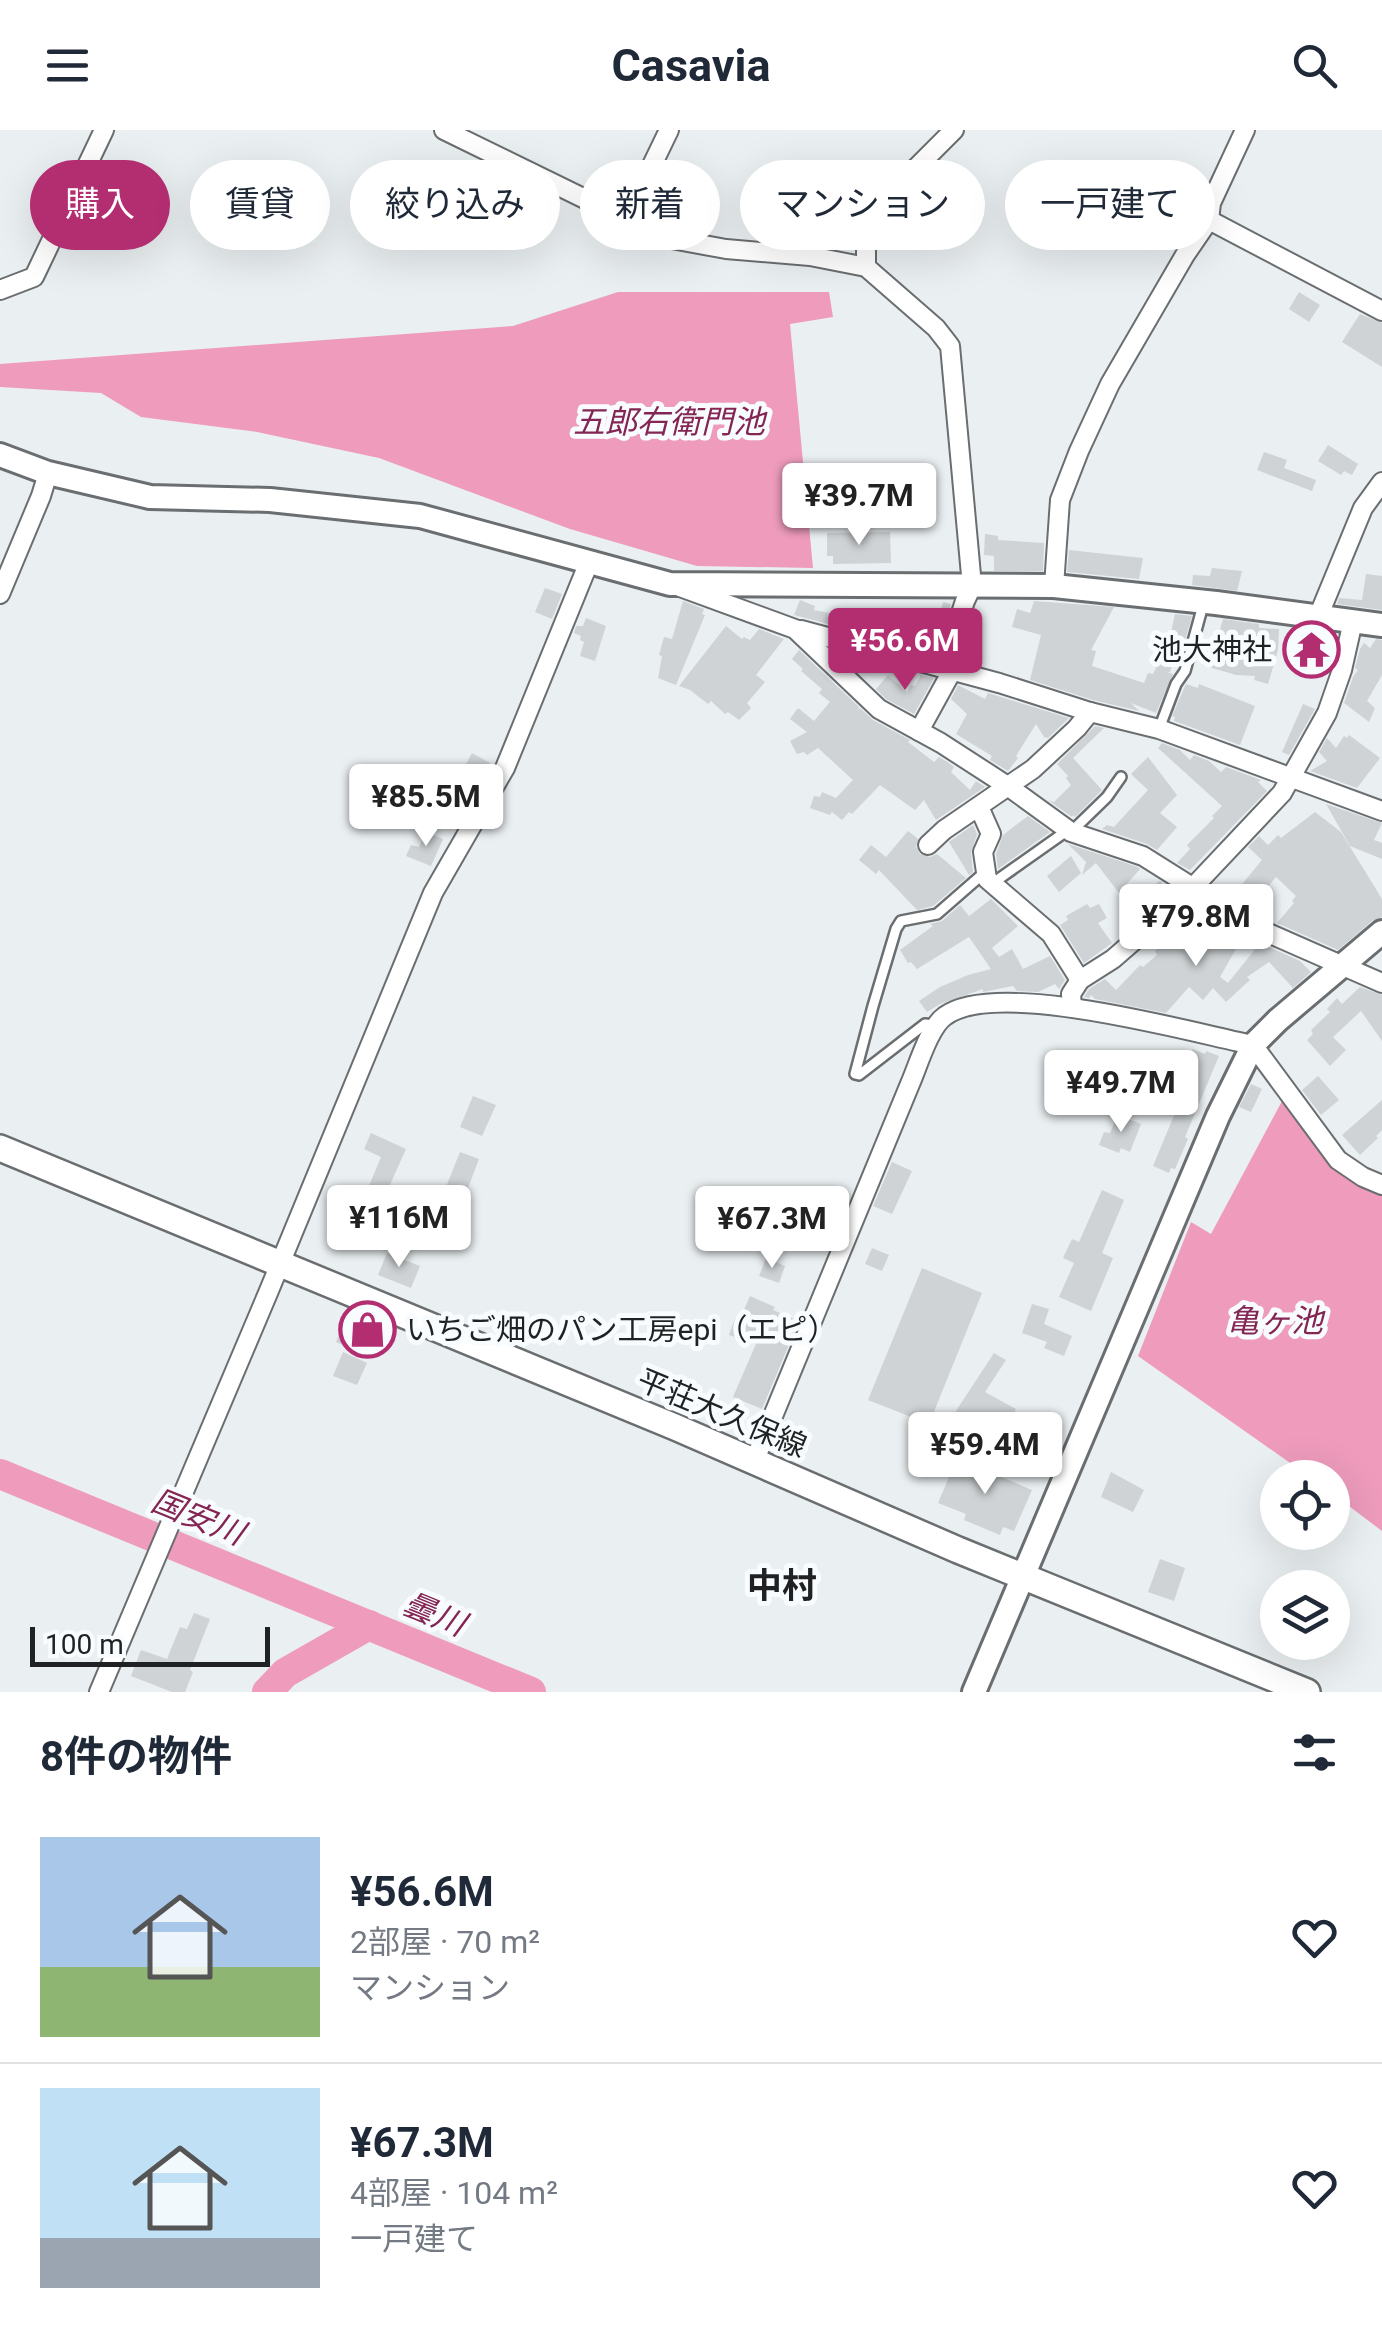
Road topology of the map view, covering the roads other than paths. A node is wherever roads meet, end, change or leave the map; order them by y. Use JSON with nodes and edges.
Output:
{"nodes":[{"id":1,"x":104,"y":130,"type":"edge"},
{"id":2,"x":444,"y":130,"type":"edge"},
{"id":3,"x":669,"y":130,"type":"edge"},
{"id":4,"x":954,"y":130,"type":"edge"},
{"id":5,"x":1245,"y":130,"type":"edge"},
{"id":6,"x":655,"y":160,"type":"edge"},
{"id":7,"x":1215,"y":194,"type":"edge"},
{"id":8,"x":580,"y":197,"type":"edge"},
{"id":9,"x":1215,"y":224,"type":"edge"},
{"id":10,"x":720,"y":249,"type":"edge"},
{"id":11,"x":1189,"y":250,"type":"edge"},
{"id":12,"x":866,"y":266,"type":"junction"},
{"id":13,"x":0,"y":290,"type":"edge"},
{"id":14,"x":1382,"y":311,"type":"edge"},
{"id":15,"x":0,"y":455,"type":"edge"},
{"id":16,"x":48,"y":472,"type":"junction"},
{"id":17,"x":1382,"y":482,"type":"edge"},
{"id":18,"x":589,"y":562,"type":"junction"},
{"id":19,"x":670,"y":584,"type":"junction"},
{"id":20,"x":972,"y":586,"type":"junction"},
{"id":21,"x":1054,"y":586,"type":"junction"},
{"id":22,"x":0,"y":594,"type":"edge"},
{"id":23,"x":1204,"y":602,"type":"junction"},
{"id":24,"x":1318,"y":618,"type":"junction"},
{"id":25,"x":1353,"y":622,"type":"junction"},
{"id":26,"x":1382,"y":625,"type":"edge"},
{"id":27,"x":795,"y":628,"type":"junction"},
{"id":28,"x":947,"y":669,"type":"junction"},
{"id":29,"x":1090,"y":712,"type":"junction"},
{"id":30,"x":1160,"y":729,"type":"junction"},
{"id":31,"x":919,"y":731,"type":"junction"},
{"id":32,"x":1121,"y":776,"type":"dead end"},
{"id":33,"x":1290,"y":778,"type":"junction"},
{"id":34,"x":1009,"y":787,"type":"junction"},
{"id":35,"x":979,"y":807,"type":"junction"},
{"id":36,"x":1382,"y":811,"type":"edge"},
{"id":37,"x":1070,"y":831,"type":"junction"},
{"id":38,"x":928,"y":844,"type":"dead end"},
{"id":39,"x":990,"y":877,"type":"junction"},
{"id":40,"x":1193,"y":886,"type":"junction"},
{"id":41,"x":1382,"y":932,"type":"edge"},
{"id":42,"x":1343,"y":966,"type":"junction"},
{"id":43,"x":1080,"y":980,"type":"junction"},
{"id":44,"x":1382,"y":982,"type":"edge"},
{"id":45,"x":1072,"y":1006,"type":"junction"},
{"id":46,"x":936,"y":1026,"type":"junction"},
{"id":47,"x":1253,"y":1045,"type":"junction"},
{"id":48,"x":0,"y":1148,"type":"edge"},
{"id":49,"x":1382,"y":1185,"type":"edge"},
{"id":50,"x":278,"y":1264,"type":"junction"},
{"id":51,"x":754,"y":1462,"type":"junction"},
{"id":52,"x":1022,"y":1576,"type":"junction"},
{"id":53,"x":98,"y":1692,"type":"edge"},
{"id":54,"x":974,"y":1692,"type":"edge"},
{"id":55,"x":1307,"y":1692,"type":"edge"}],
"edges":[{"from":1,"to":13,"type":"street"},
{"from":2,"to":8,"type":"street"},
{"from":3,"to":6,"type":"street"},
{"from":4,"to":12,"type":"street"},
{"from":5,"to":7,"type":"street"},
{"from":9,"to":14,"type":"street"},
{"from":10,"to":12,"type":"street"},
{"from":11,"to":21,"type":"street"},
{"from":12,"to":20,"type":"street"},
{"from":15,"to":16,"type":"street"},
{"from":16,"to":18,"type":"street"},
{"from":16,"to":22,"type":"street"},
{"from":17,"to":24,"type":"street"},
{"from":18,"to":19,"type":"street"},
{"from":18,"to":50,"type":"street"},
{"from":19,"to":20,"type":"street"},
{"from":19,"to":27,"type":"street"},
{"from":20,"to":21,"type":"street"},
{"from":20,"to":28,"type":"street"},
{"from":21,"to":23,"type":"street"},
{"from":23,"to":24,"type":"street"},
{"from":23,"to":30,"type":"lane"},
{"from":24,"to":25,"type":"street"},
{"from":25,"to":26,"type":"street"},
{"from":25,"to":33,"type":"street"},
{"from":27,"to":28,"type":"street"},
{"from":27,"to":31,"type":"street"},
{"from":28,"to":29,"type":"street"},
{"from":28,"to":31,"type":"street"},
{"from":29,"to":30,"type":"street"},
{"from":29,"to":34,"type":"street"},
{"from":30,"to":33,"type":"street"},
{"from":31,"to":34,"type":"street"},
{"from":32,"to":37,"type":"lane"},
{"from":33,"to":36,"type":"street"},
{"from":33,"to":40,"type":"street"},
{"from":34,"to":35,"type":"street"},
{"from":34,"to":37,"type":"street"},
{"from":35,"to":38,"type":"street"},
{"from":35,"to":39,"type":"street"},
{"from":37,"to":39,"type":"lane"},
{"from":37,"to":40,"type":"street"},
{"from":39,"to":43,"type":"street"},
{"from":39,"to":46,"type":"lane"},
{"from":40,"to":42,"type":"street"},
{"from":40,"to":43,"type":"street"},
{"from":41,"to":42,"type":"street"},
{"from":42,"to":44,"type":"street"},
{"from":42,"to":47,"type":"street"},
{"from":43,"to":45,"type":"street"},
{"from":45,"to":46,"type":"street"},
{"from":45,"to":47,"type":"street"},
{"from":46,"to":51,"type":"street"},
{"from":47,"to":49,"type":"street"},
{"from":47,"to":52,"type":"street"},
{"from":48,"to":50,"type":"main road","name":"平荘大久保線"},
{"from":50,"to":51,"type":"main road","name":"平荘大久保線"},
{"from":50,"to":53,"type":"street"},
{"from":51,"to":52,"type":"main road","name":"平荘大久保線"},
{"from":52,"to":54,"type":"street"},
{"from":52,"to":55,"type":"main road","name":"平荘大久保線"}]}
